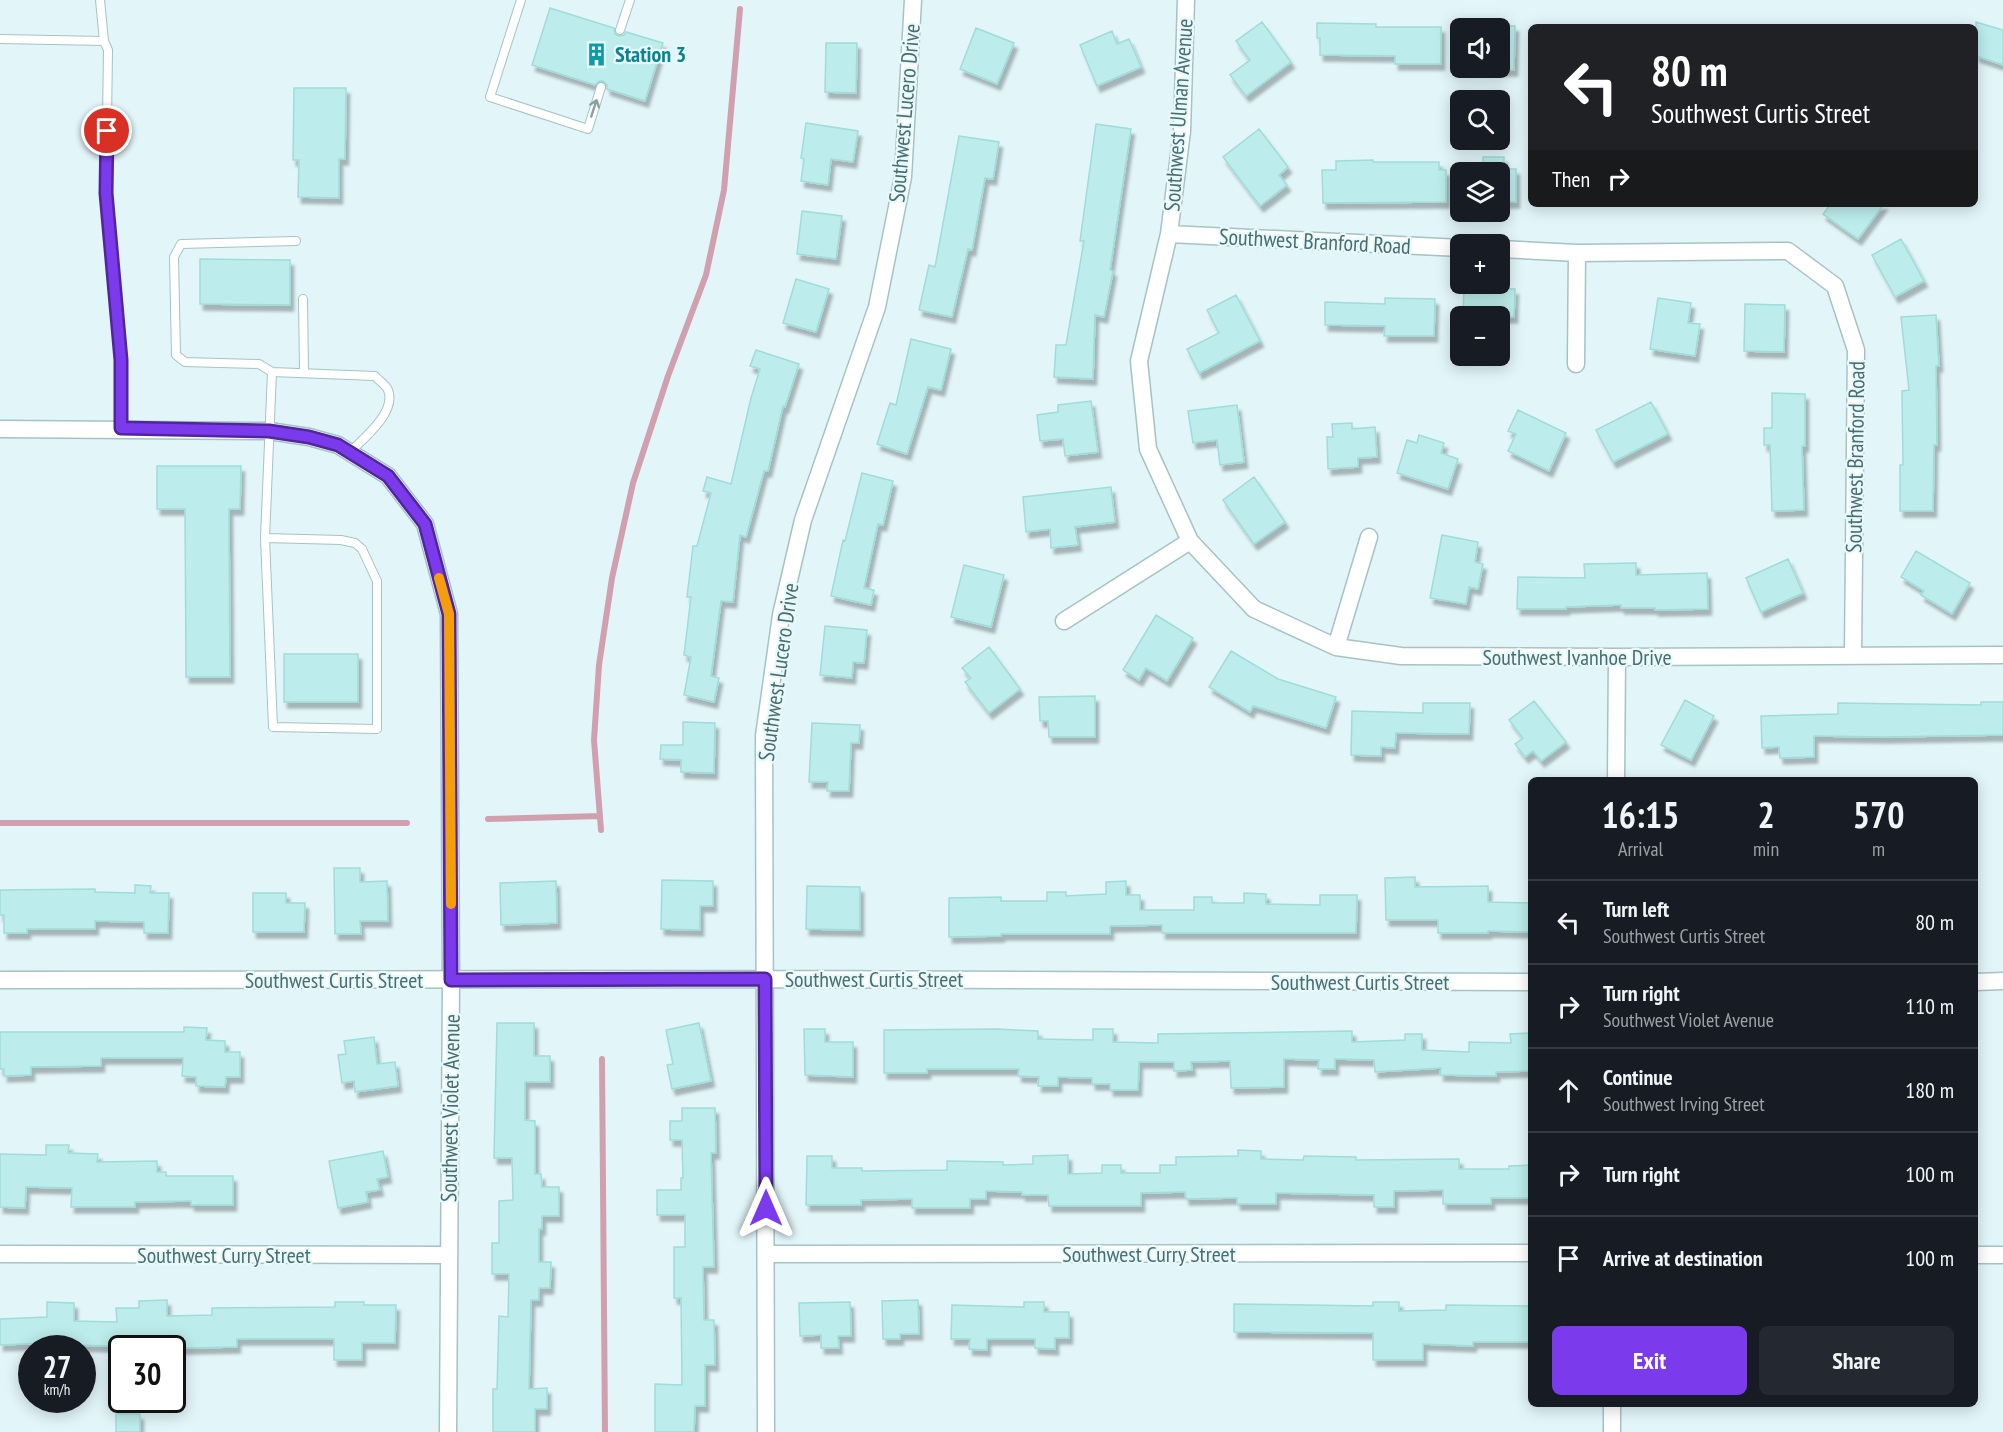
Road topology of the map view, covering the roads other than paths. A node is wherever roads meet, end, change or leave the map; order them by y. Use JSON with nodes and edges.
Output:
{"nodes":[{"id":1,"x":100,"y":0,"type":"edge"},
{"id":2,"x":521,"y":0,"type":"edge"},
{"id":3,"x":630,"y":0,"type":"edge"},
{"id":4,"x":913,"y":0,"type":"edge"},
{"id":5,"x":1186,"y":0,"type":"edge"},
{"id":6,"x":620,"y":30,"type":"dead end"},
{"id":7,"x":0,"y":39,"type":"edge"},
{"id":8,"x":104,"y":40,"type":"junction"},
{"id":9,"x":601,"y":87,"type":"dead end"},
{"id":10,"x":1170,"y":234,"type":"junction"},
{"id":11,"x":297,"y":241,"type":"dead end"},
{"id":12,"x":1450,"y":247,"type":"edge"},
{"id":13,"x":1510,"y":250,"type":"edge"},
{"id":14,"x":1577,"y":253,"type":"junction"},
{"id":15,"x":303,"y":298,"type":"dead end"},
{"id":16,"x":1576,"y":364,"type":"dead end"},
{"id":17,"x":273,"y":372,"type":"junction"},
{"id":18,"x":304,"y":374,"type":"junction"},
{"id":19,"x":121,"y":428,"type":"junction"},
{"id":20,"x":0,"y":429,"type":"edge"},
{"id":21,"x":269,"y":431,"type":"junction"},
{"id":22,"x":350,"y":452,"type":"junction"},
{"id":23,"x":1369,"y":537,"type":"dead end"},
{"id":24,"x":266,"y":538,"type":"junction"},
{"id":25,"x":1190,"y":541,"type":"junction"},
{"id":26,"x":1064,"y":621,"type":"dead end"},
{"id":27,"x":1336,"y":647,"type":"junction"},
{"id":28,"x":1853,"y":655,"type":"junction"},
{"id":29,"x":2003,"y":655,"type":"edge"},
{"id":30,"x":1617,"y":657,"type":"junction"},
{"id":31,"x":1616,"y":777,"type":"edge"},
{"id":32,"x":765,"y":979,"type":"junction"},
{"id":33,"x":0,"y":980,"type":"edge"},
{"id":34,"x":451,"y":980,"type":"junction"},
{"id":35,"x":2003,"y":981,"type":"edge"},
{"id":36,"x":1528,"y":982,"type":"edge"},
{"id":37,"x":1978,"y":982,"type":"edge"},
{"id":38,"x":1528,"y":1253,"type":"edge"},
{"id":39,"x":0,"y":1254,"type":"edge"},
{"id":40,"x":767,"y":1254,"type":"junction"},
{"id":41,"x":1978,"y":1254,"type":"edge"},
{"id":42,"x":448,"y":1255,"type":"junction"},
{"id":43,"x":2003,"y":1255,"type":"edge"},
{"id":44,"x":1612,"y":1407,"type":"edge"},
{"id":45,"x":448,"y":1432,"type":"edge"},
{"id":46,"x":766,"y":1432,"type":"edge"},
{"id":47,"x":1612,"y":1432,"type":"edge"}],
"edges":[{"from":1,"to":8,"type":"lane"},
{"from":2,"to":9,"type":"lane","one_way":true},
{"from":3,"to":6,"type":"lane"},
{"from":4,"to":32,"type":"street","name":"Southwest Lucero Drive"},
{"from":5,"to":10,"type":"street","name":"Southwest Ulman Avenue"},
{"from":7,"to":8,"type":"lane"},
{"from":8,"to":19,"type":"lane"},
{"from":10,"to":12,"type":"street","name":"Southwest Branford Road"},
{"from":10,"to":25,"type":"street","name":"Southwest Ulman Avenue"},
{"from":11,"to":17,"type":"lane"},
{"from":13,"to":14,"type":"street","name":"Southwest Branford Road"},
{"from":14,"to":16,"type":"street"},
{"from":14,"to":28,"type":"street","name":"Southwest Branford Road"},
{"from":15,"to":18,"type":"lane"},
{"from":17,"to":18,"type":"lane"},
{"from":17,"to":21,"type":"lane"},
{"from":18,"to":22,"type":"lane"},
{"from":19,"to":20,"type":"street"},
{"from":19,"to":21,"type":"street"},
{"from":21,"to":22,"type":"street"},
{"from":21,"to":24,"type":"lane"},
{"from":22,"to":34,"type":"street","name":"Southwest Violet Avenue"},
{"from":23,"to":27,"type":"street"},
{"from":24,"to":24,"type":"lane"},
{"from":25,"to":26,"type":"street"},
{"from":25,"to":27,"type":"street","name":"Southwest Ivanhoe Drive"},
{"from":27,"to":30,"type":"street","name":"Southwest Ivanhoe Drive"},
{"from":28,"to":29,"type":"street","name":"Southwest Ivanhoe Drive"},
{"from":28,"to":30,"type":"street","name":"Southwest Ivanhoe Drive"},
{"from":30,"to":31,"type":"street"},
{"from":32,"to":34,"type":"street","name":"Southwest Curtis Street"},
{"from":32,"to":36,"type":"street","name":"Southwest Curtis Street"},
{"from":32,"to":40,"type":"street","name":"Southwest Lucero Drive"},
{"from":33,"to":34,"type":"street","name":"Southwest Curtis Street"},
{"from":34,"to":42,"type":"street","name":"Southwest Violet Avenue"},
{"from":35,"to":37,"type":"street"},
{"from":38,"to":40,"type":"street","name":"Southwest Curry Street"},
{"from":39,"to":42,"type":"street","name":"Southwest Curry Street"},
{"from":40,"to":46,"type":"street","name":"Southwest Lucero Drive"},
{"from":41,"to":43,"type":"street"},
{"from":42,"to":45,"type":"street","name":"Southwest Violet Avenue"},
{"from":44,"to":47,"type":"street"}]}
